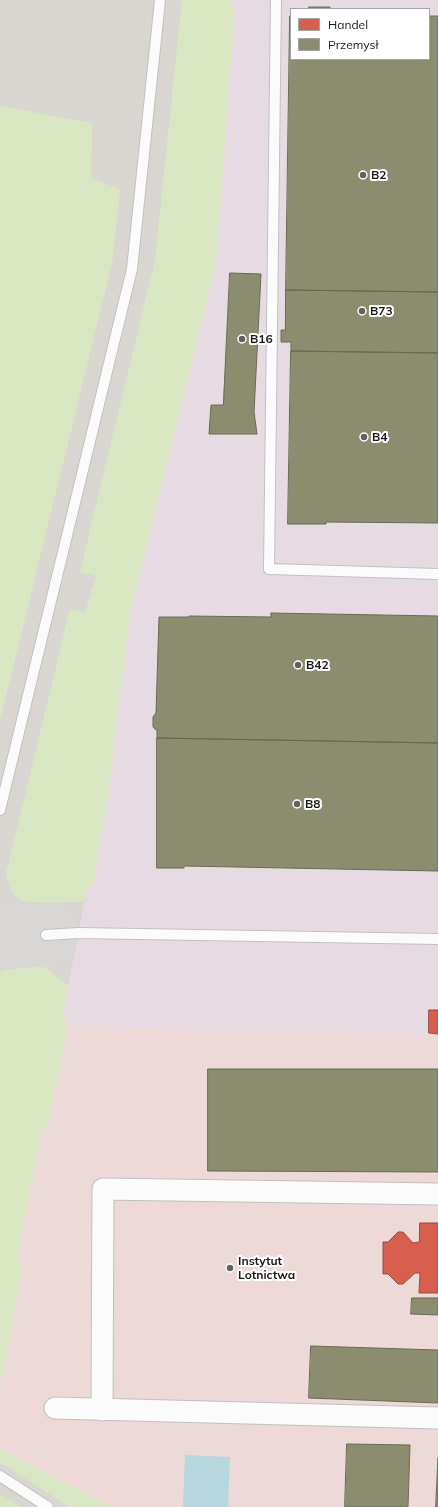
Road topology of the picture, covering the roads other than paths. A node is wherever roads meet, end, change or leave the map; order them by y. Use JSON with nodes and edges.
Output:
{"nodes":[{"id":1,"x":160,"y":0,"type":"edge"},
{"id":2,"x":276,"y":0,"type":"edge"},
{"id":3,"x":438,"y":574,"type":"edge"},
{"id":4,"x":0,"y":810,"type":"edge"},
{"id":5,"x":46,"y":935,"type":"dead end"},
{"id":6,"x":438,"y":939,"type":"edge"},
{"id":7,"x":438,"y":1194,"type":"edge"},
{"id":8,"x":55,"y":1408,"type":"dead end"},
{"id":9,"x":102,"y":1410,"type":"junction"},
{"id":10,"x":438,"y":1418,"type":"edge"},
{"id":11,"x":0,"y":1476,"type":"edge"},
{"id":12,"x":48,"y":1507,"type":"edge"}],
"edges":[{"from":1,"to":4,"type":"lane"},
{"from":2,"to":3,"type":"lane"},
{"from":5,"to":6,"type":"lane"},
{"from":7,"to":9,"type":"street"},
{"from":8,"to":9,"type":"street"},
{"from":9,"to":10,"type":"street"},
{"from":11,"to":12,"type":"lane"}]}
